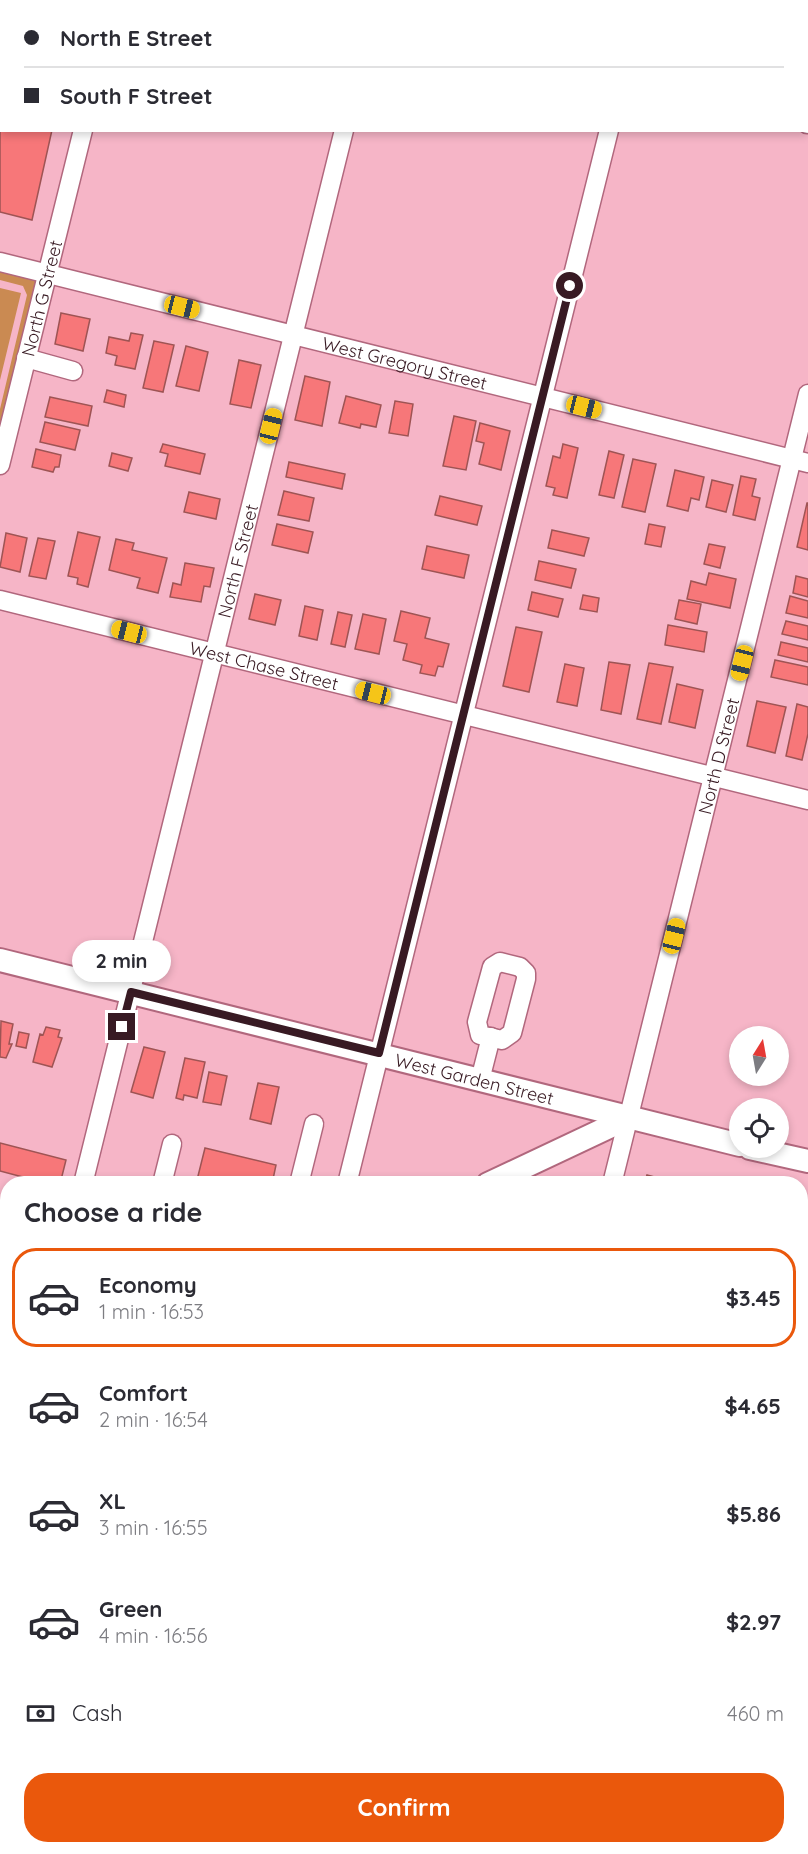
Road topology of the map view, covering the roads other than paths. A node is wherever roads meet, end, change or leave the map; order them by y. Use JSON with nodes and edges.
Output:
{"nodes":[{"id":1,"x":82,"y":132,"type":"edge"},
{"id":2,"x":344,"y":132,"type":"edge"},
{"id":3,"x":608,"y":132,"type":"edge"},
{"id":4,"x":0,"y":262,"type":"edge"},
{"id":5,"x":47,"y":273,"type":"junction"},
{"id":6,"x":294,"y":335,"type":"junction"},
{"id":7,"x":26,"y":358,"type":"junction"},
{"id":8,"x":73,"y":371,"type":"dead end"},
{"id":9,"x":808,"y":394,"type":"edge"},
{"id":10,"x":542,"y":397,"type":"junction"},
{"id":11,"x":800,"y":461,"type":"edge"},
{"id":12,"x":0,"y":465,"type":"edge"},
{"id":13,"x":0,"y":600,"type":"edge"},
{"id":14,"x":214,"y":654,"type":"junction"},
{"id":15,"x":463,"y":715,"type":"junction"},
{"id":16,"x":714,"y":777,"type":"junction"},
{"id":17,"x":808,"y":800,"type":"edge"},
{"id":18,"x":0,"y":960,"type":"edge"},
{"id":19,"x":131,"y":992,"type":"junction"},
{"id":20,"x":491,"y":1037,"type":"dead end"},
{"id":21,"x":379,"y":1053,"type":"junction"},
{"id":22,"x":480,"y":1080,"type":"junction"},
{"id":23,"x":628,"y":1118,"type":"junction"},
{"id":24,"x":314,"y":1124,"type":"dead end"},
{"id":25,"x":729,"y":1142,"type":"edge"},
{"id":26,"x":172,"y":1144,"type":"dead end"},
{"id":27,"x":789,"y":1157,"type":"edge"},
{"id":28,"x":808,"y":1161,"type":"edge"},
{"id":29,"x":87,"y":1176,"type":"edge"},
{"id":30,"x":164,"y":1176,"type":"edge"},
{"id":31,"x":301,"y":1176,"type":"edge"},
{"id":32,"x":348,"y":1176,"type":"edge"},
{"id":33,"x":505,"y":1176,"type":"edge"},
{"id":34,"x":614,"y":1176,"type":"edge"}],
"edges":[{"from":1,"to":5,"type":"street","name":"North G Street"},
{"from":2,"to":6,"type":"street","name":"North F Street"},
{"from":3,"to":10,"type":"street"},
{"from":4,"to":5,"type":"street","name":"West Gregory Street"},
{"from":5,"to":6,"type":"street","name":"West Gregory Street"},
{"from":5,"to":7,"type":"street","name":"North G Street"},
{"from":6,"to":10,"type":"street","name":"West Gregory Street"},
{"from":6,"to":14,"type":"street","name":"North F Street"},
{"from":7,"to":8,"type":"street"},
{"from":7,"to":12,"type":"street","name":"North G Street"},
{"from":9,"to":11,"type":"street","name":"North D Street"},
{"from":10,"to":11,"type":"street","name":"West Gregory Street"},
{"from":10,"to":15,"type":"street"},
{"from":11,"to":16,"type":"street","name":"North D Street"},
{"from":13,"to":14,"type":"street","name":"West Chase Street"},
{"from":14,"to":15,"type":"street","name":"West Chase Street"},
{"from":14,"to":19,"type":"street","name":"North F Street"},
{"from":15,"to":16,"type":"street","name":"West Chase Street"},
{"from":15,"to":21,"type":"street"},
{"from":16,"to":17,"type":"street","name":"West Chase Street"},
{"from":16,"to":23,"type":"street","name":"North D Street"},
{"from":18,"to":19,"type":"main road","name":"West Garden Street"},
{"from":19,"to":21,"type":"main road","name":"West Garden Street"},
{"from":19,"to":29,"type":"street","name":"North F Street"},
{"from":20,"to":22,"type":"street"},
{"from":21,"to":22,"type":"main road","name":"West Garden Street"},
{"from":21,"to":32,"type":"street"},
{"from":22,"to":23,"type":"main road","name":"West Garden Street"},
{"from":23,"to":25,"type":"main road","name":"West Garden Street"},
{"from":23,"to":33,"type":"main road"},
{"from":23,"to":34,"type":"street","name":"North D Street"},
{"from":24,"to":31,"type":"street"},
{"from":26,"to":30,"type":"street"},
{"from":27,"to":28,"type":"main road"}]}
